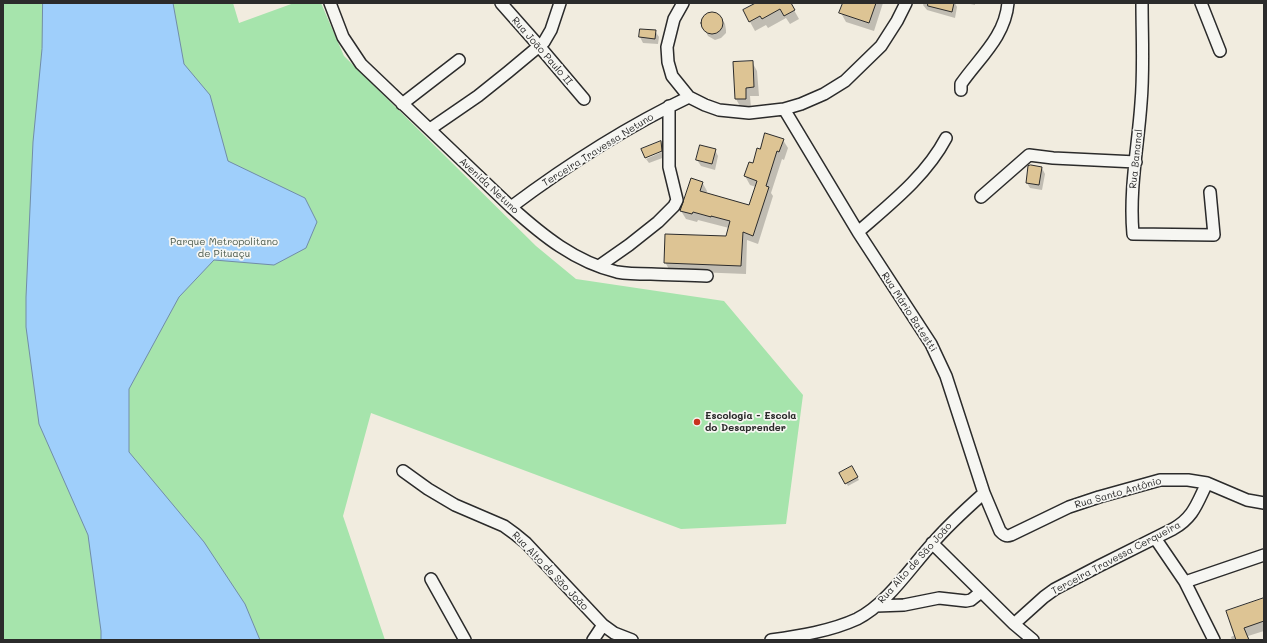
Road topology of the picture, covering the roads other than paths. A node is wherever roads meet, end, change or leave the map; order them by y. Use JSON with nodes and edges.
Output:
{"nodes":[{"id":1,"x":330,"y":3,"type":"edge"},
{"id":2,"x":501,"y":3,"type":"edge"},
{"id":3,"x":560,"y":3,"type":"edge"},
{"id":4,"x":683,"y":3,"type":"edge"},
{"id":5,"x":906,"y":3,"type":"edge"},
{"id":6,"x":1008,"y":3,"type":"edge"},
{"id":7,"x":1142,"y":3,"type":"edge"},
{"id":8,"x":1201,"y":3,"type":"edge"},
{"id":9,"x":539,"y":46,"type":"junction"},
{"id":10,"x":1220,"y":51,"type":"dead end"},
{"id":11,"x":459,"y":60,"type":"dead end"},
{"id":12,"x":961,"y":90,"type":"dead end"},
{"id":13,"x":689,"y":97,"type":"junction"},
{"id":14,"x":584,"y":99,"type":"dead end"},
{"id":15,"x":402,"y":104,"type":"junction"},
{"id":16,"x":669,"y":106,"type":"junction"},
{"id":17,"x":784,"y":109,"type":"junction"},
{"id":18,"x":430,"y":129,"type":"junction"},
{"id":19,"x":946,"y":138,"type":"dead end"},
{"id":20,"x":1136,"y":162,"type":"junction"},
{"id":21,"x":1210,"y":192,"type":"dead end"},
{"id":22,"x":981,"y":197,"type":"dead end"},
{"id":23,"x":511,"y":207,"type":"junction"},
{"id":24,"x":858,"y":232,"type":"junction"},
{"id":25,"x":599,"y":266,"type":"junction"},
{"id":26,"x":707,"y":276,"type":"dead end"},
{"id":27,"x":403,"y":471,"type":"dead end"},
{"id":28,"x":1207,"y":483,"type":"junction"},
{"id":29,"x":984,"y":493,"type":"junction"},
{"id":30,"x":1264,"y":503,"type":"edge"},
{"id":31,"x":1000,"y":531,"type":"joint"},
{"id":32,"x":1155,"y":538,"type":"junction"},
{"id":33,"x":932,"y":543,"type":"junction"},
{"id":34,"x":1264,"y":555,"type":"edge"},
{"id":35,"x":431,"y":579,"type":"dead end"},
{"id":36,"x":1186,"y":582,"type":"junction"},
{"id":37,"x":981,"y":592,"type":"junction"},
{"id":38,"x":876,"y":606,"type":"junction"},
{"id":39,"x":1014,"y":624,"type":"junction"},
{"id":40,"x":603,"y":625,"type":"junction"},
{"id":41,"x":465,"y":640,"type":"edge"},
{"id":42,"x":593,"y":640,"type":"edge"},
{"id":43,"x":632,"y":640,"type":"edge"},
{"id":44,"x":771,"y":640,"type":"edge"},
{"id":45,"x":1033,"y":640,"type":"edge"},
{"id":46,"x":1214,"y":640,"type":"edge"}],
"edges":[{"from":1,"to":15,"type":"street","name":"Avenida Netuno"},
{"from":2,"to":9,"type":"street","name":"Rua João Paulo II"},
{"from":3,"to":9,"type":"street"},
{"from":4,"to":13,"type":"street"},
{"from":5,"to":17,"type":"street"},
{"from":6,"to":12,"type":"street"},
{"from":7,"to":20,"type":"street","name":"Rua Bananal"},
{"from":8,"to":10,"type":"street"},
{"from":9,"to":14,"type":"street","name":"Rua João Paulo II"},
{"from":9,"to":18,"type":"street"},
{"from":11,"to":15,"type":"street"},
{"from":13,"to":16,"type":"street","name":"Terceira Travessa Netuno"},
{"from":13,"to":17,"type":"street"},
{"from":15,"to":18,"type":"street","name":"Avenida Netuno"},
{"from":16,"to":23,"type":"street","name":"Terceira Travessa Netuno"},
{"from":16,"to":25,"type":"street"},
{"from":17,"to":24,"type":"street","name":"Rua Mário Batestti"},
{"from":18,"to":23,"type":"street","name":"Avenida Netuno"},
{"from":19,"to":24,"type":"street"},
{"from":20,"to":21,"type":"street","name":"Rua Bananal"},
{"from":20,"to":22,"type":"street"},
{"from":23,"to":25,"type":"street","name":"Avenida Netuno"},
{"from":24,"to":29,"type":"street","name":"Rua Mário Batestti"},
{"from":25,"to":26,"type":"street","name":"Avenida Netuno"},
{"from":27,"to":40,"type":"street","name":"Rua Alto de São João"},
{"from":28,"to":30,"type":"street","name":"Rua Santo Antônio"},
{"from":28,"to":31,"type":"street","name":"Rua Santo Antônio"},
{"from":28,"to":32,"type":"street","name":"Terceira Travessa Cerqueira"},
{"from":29,"to":31,"type":"street","name":"Rua Mário Batestti"},
{"from":29,"to":33,"type":"street","name":"Rua Alto de São João"},
{"from":32,"to":36,"type":"street"},
{"from":32,"to":39,"type":"street","name":"Terceira Travessa Cerqueira"},
{"from":33,"to":37,"type":"street"},
{"from":33,"to":38,"type":"street","name":"Rua Alto de São João"},
{"from":34,"to":36,"type":"street"},
{"from":35,"to":41,"type":"street"},
{"from":36,"to":46,"type":"street"},
{"from":37,"to":38,"type":"street"},
{"from":37,"to":39,"type":"street"},
{"from":38,"to":44,"type":"street","name":"Rua Alto de São João"},
{"from":39,"to":45,"type":"street"},
{"from":40,"to":42,"type":"street"},
{"from":40,"to":43,"type":"street","name":"Rua Alto de São João"}]}
